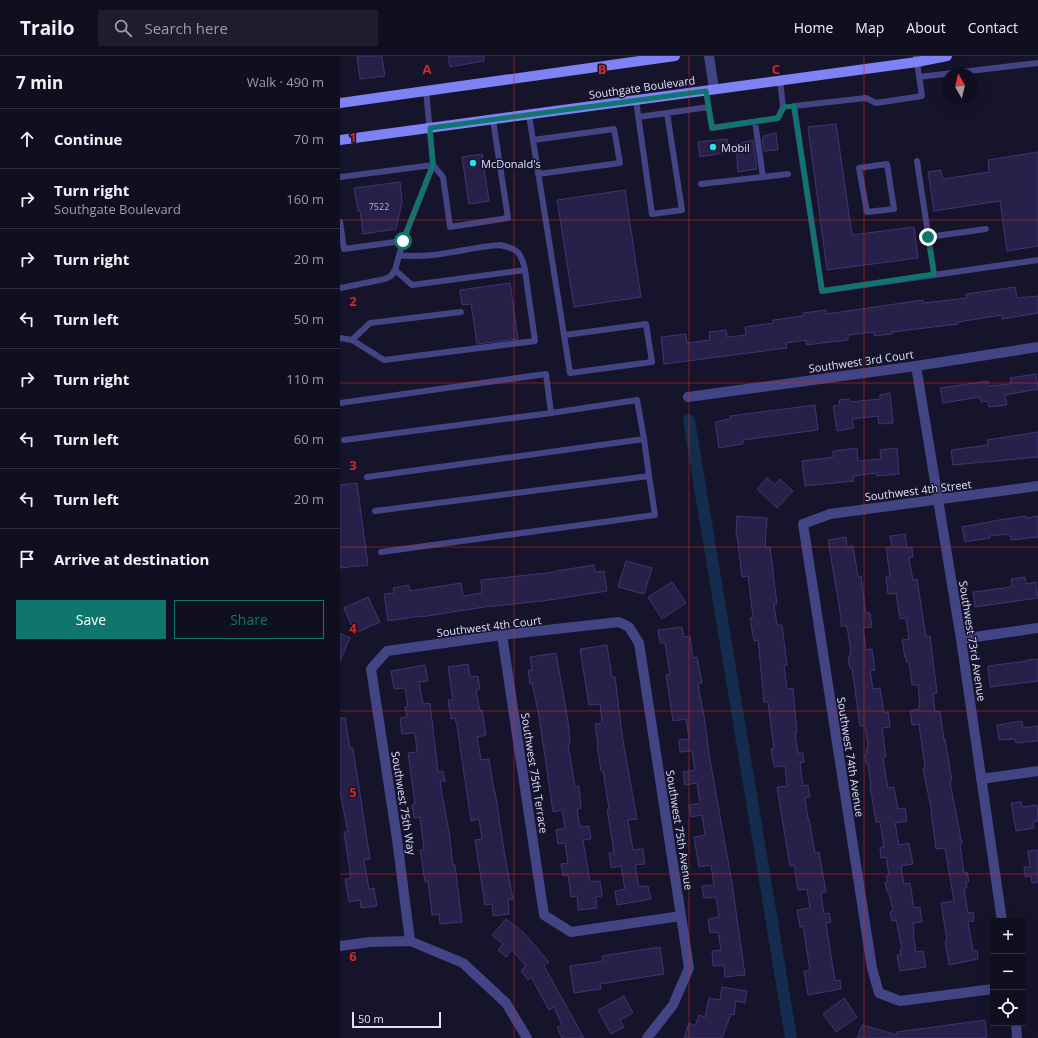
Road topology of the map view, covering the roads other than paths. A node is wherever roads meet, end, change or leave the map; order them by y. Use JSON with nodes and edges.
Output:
{"nodes":[{"id":1,"x":675,"y":56,"type":"edge"},
{"id":2,"x":709,"y":56,"type":"edge"},
{"id":3,"x":947,"y":56,"type":"edge"},
{"id":4,"x":917,"y":59,"type":"edge"},
{"id":5,"x":1038,"y":63,"type":"edge"},
{"id":6,"x":919,"y":76,"type":"junction"},
{"id":7,"x":780,"y":80,"type":"junction"},
{"id":8,"x":426,"y":90,"type":"junction"},
{"id":9,"x":710,"y":90,"type":"junction"},
{"id":10,"x":636,"y":100,"type":"junction"},
{"id":11,"x":340,"y":103,"type":"edge"},
{"id":12,"x":794,"y":106,"type":"junction"},
{"id":13,"x":708,"y":107,"type":"junction"},
{"id":14,"x":784,"y":107,"type":"junction"},
{"id":15,"x":667,"y":113,"type":"junction"},
{"id":16,"x":529,"y":115,"type":"junction"},
{"id":17,"x":638,"y":117,"type":"junction"},
{"id":18,"x":493,"y":120,"type":"junction"},
{"id":19,"x":755,"y":122,"type":"junction"},
{"id":20,"x":430,"y":128,"type":"junction"},
{"id":21,"x":340,"y":140,"type":"edge"},
{"id":22,"x":533,"y":140,"type":"junction"},
{"id":23,"x":917,"y":161,"type":"dead end"},
{"id":24,"x":887,"y":164,"type":"joint"},
{"id":25,"x":433,"y":165,"type":"junction"},
{"id":26,"x":538,"y":174,"type":"junction"},
{"id":27,"x":788,"y":174,"type":"dead end"},
{"id":28,"x":340,"y":177,"type":"edge"},
{"id":29,"x":763,"y":177,"type":"junction"},
{"id":30,"x":701,"y":184,"type":"dead end"},
{"id":31,"x":340,"y":222,"type":"edge"},
{"id":32,"x":986,"y":229,"type":"dead end"},
{"id":33,"x":928,"y":237,"type":"junction"},
{"id":34,"x":403,"y":241,"type":"junction"},
{"id":35,"x":399,"y":255,"type":"junction"},
{"id":36,"x":1038,"y":260,"type":"edge"},
{"id":37,"x":395,"y":270,"type":"junction"},
{"id":38,"x":525,"y":270,"type":"junction"},
{"id":39,"x":934,"y":274,"type":"junction"},
{"id":40,"x":340,"y":288,"type":"edge"},
{"id":41,"x":461,"y":312,"type":"dead end"},
{"id":42,"x":565,"y":335,"type":"junction"},
{"id":43,"x":340,"y":338,"type":"edge"},
{"id":44,"x":352,"y":340,"type":"junction"},
{"id":45,"x":1038,"y":347,"type":"edge"},
{"id":46,"x":916,"y":366,"type":"junction"},
{"id":47,"x":688,"y":397,"type":"dead end"},
{"id":48,"x":340,"y":403,"type":"edge"},
{"id":49,"x":551,"y":413,"type":"junction"},
{"id":50,"x":644,"y":439,"type":"junction"},
{"id":51,"x":344,"y":440,"type":"dead end"},
{"id":52,"x":649,"y":476,"type":"junction"},
{"id":53,"x":367,"y":477,"type":"dead end"},
{"id":54,"x":1038,"y":486,"type":"edge"},
{"id":55,"x":938,"y":500,"type":"junction"},
{"id":56,"x":375,"y":511,"type":"dead end"},
{"id":57,"x":803,"y":524,"type":"joint"},
{"id":58,"x":381,"y":552,"type":"dead end"},
{"id":59,"x":619,"y":622,"type":"joint"},
{"id":60,"x":1038,"y":628,"type":"edge"},
{"id":61,"x":502,"y":635,"type":"junction"},
{"id":62,"x":961,"y":639,"type":"junction"},
{"id":63,"x":371,"y":669,"type":"joint"},
{"id":64,"x":1038,"y":771,"type":"edge"},
{"id":65,"x":981,"y":779,"type":"junction"},
{"id":66,"x":681,"y":916,"type":"junction"},
{"id":67,"x":1002,"y":918,"type":"edge"},
{"id":68,"x":410,"y":941,"type":"junction"},
{"id":69,"x":340,"y":946,"type":"edge"},
{"id":70,"x":990,"y":989,"type":"edge"},
{"id":71,"x":1016,"y":1026,"type":"edge"},
{"id":72,"x":527,"y":1038,"type":"edge"},
{"id":73,"x":647,"y":1038,"type":"edge"},
{"id":74,"x":1017,"y":1038,"type":"edge"}],
"edges":[{"from":1,"to":8,"type":"main road"},
{"from":2,"to":9,"type":"street"},
{"from":3,"to":4,"type":"main road","name":"Southgate Boulevard"},
{"from":4,"to":6,"type":"lane"},
{"from":4,"to":7,"type":"main road","name":"Southgate Boulevard"},
{"from":5,"to":6,"type":"lane"},
{"from":6,"to":12,"type":"lane"},
{"from":7,"to":9,"type":"main road","name":"Southgate Boulevard"},
{"from":7,"to":14,"type":"lane"},
{"from":8,"to":11,"type":"main road"},
{"from":8,"to":20,"type":"lane"},
{"from":9,"to":10,"type":"main road","name":"Southgate Boulevard"},
{"from":9,"to":13,"type":"lane"},
{"from":10,"to":16,"type":"main road","name":"Southgate Boulevard"},
{"from":10,"to":17,"type":"lane"},
{"from":12,"to":14,"type":"lane"},
{"from":12,"to":39,"type":"lane"},
{"from":13,"to":15,"type":"lane"},
{"from":13,"to":19,"type":"lane"},
{"from":14,"to":19,"type":"lane"},
{"from":15,"to":17,"type":"lane"},
{"from":15,"to":17,"type":"lane"},
{"from":16,"to":18,"type":"main road","name":"Southgate Boulevard"},
{"from":16,"to":22,"type":"lane"},
{"from":18,"to":20,"type":"main road","name":"Southgate Boulevard"},
{"from":18,"to":25,"type":"lane"},
{"from":19,"to":29,"type":"lane"},
{"from":20,"to":21,"type":"main road","name":"Southgate Boulevard"},
{"from":20,"to":25,"type":"lane"},
{"from":22,"to":26,"type":"lane"},
{"from":22,"to":26,"type":"lane"},
{"from":23,"to":33,"type":"lane"},
{"from":24,"to":24,"type":"lane"},
{"from":25,"to":28,"type":"lane"},
{"from":25,"to":34,"type":"lane"},
{"from":26,"to":42,"type":"lane"},
{"from":27,"to":29,"type":"lane"},
{"from":29,"to":30,"type":"lane"},
{"from":31,"to":34,"type":"lane"},
{"from":32,"to":33,"type":"lane"},
{"from":33,"to":39,"type":"lane"},
{"from":34,"to":35,"type":"lane"},
{"from":35,"to":37,"type":"lane"},
{"from":35,"to":38,"type":"lane"},
{"from":36,"to":39,"type":"lane"},
{"from":37,"to":38,"type":"lane"},
{"from":37,"to":40,"type":"lane"},
{"from":38,"to":44,"type":"lane"},
{"from":41,"to":44,"type":"lane"},
{"from":42,"to":42,"type":"lane"},
{"from":43,"to":44,"type":"lane"},
{"from":45,"to":46,"type":"street","name":"Southwest 3rd Court"},
{"from":46,"to":47,"type":"street","name":"Southwest 3rd Court"},
{"from":46,"to":55,"type":"street","name":"Southwest 73rd Avenue"},
{"from":48,"to":49,"type":"lane"},
{"from":49,"to":50,"type":"lane"},
{"from":49,"to":51,"type":"lane"},
{"from":50,"to":52,"type":"lane"},
{"from":50,"to":53,"type":"lane"},
{"from":52,"to":56,"type":"lane"},
{"from":52,"to":58,"type":"lane"},
{"from":54,"to":55,"type":"street","name":"Southwest 4th Street"},
{"from":55,"to":57,"type":"street","name":"Southwest 4th Street"},
{"from":55,"to":62,"type":"street","name":"Southwest 73rd Avenue"},
{"from":57,"to":70,"type":"street","name":"Southwest 74th Avenue"},
{"from":59,"to":61,"type":"street","name":"Southwest 4th Court"},
{"from":59,"to":66,"type":"street","name":"Southwest 75th Avenue"},
{"from":60,"to":62,"type":"street"},
{"from":61,"to":63,"type":"street","name":"Southwest 4th Court"},
{"from":61,"to":66,"type":"street","name":"Southwest 75th Terrace"},
{"from":62,"to":65,"type":"street","name":"Southwest 73rd Avenue"},
{"from":63,"to":68,"type":"street","name":"Southwest 75th Way"},
{"from":64,"to":65,"type":"street"},
{"from":65,"to":67,"type":"street","name":"Southwest 73rd Avenue"},
{"from":66,"to":73,"type":"street","name":"Southwest 75th Avenue"},
{"from":68,"to":69,"type":"street"},
{"from":68,"to":72,"type":"street"},
{"from":71,"to":74,"type":"street"}]}
